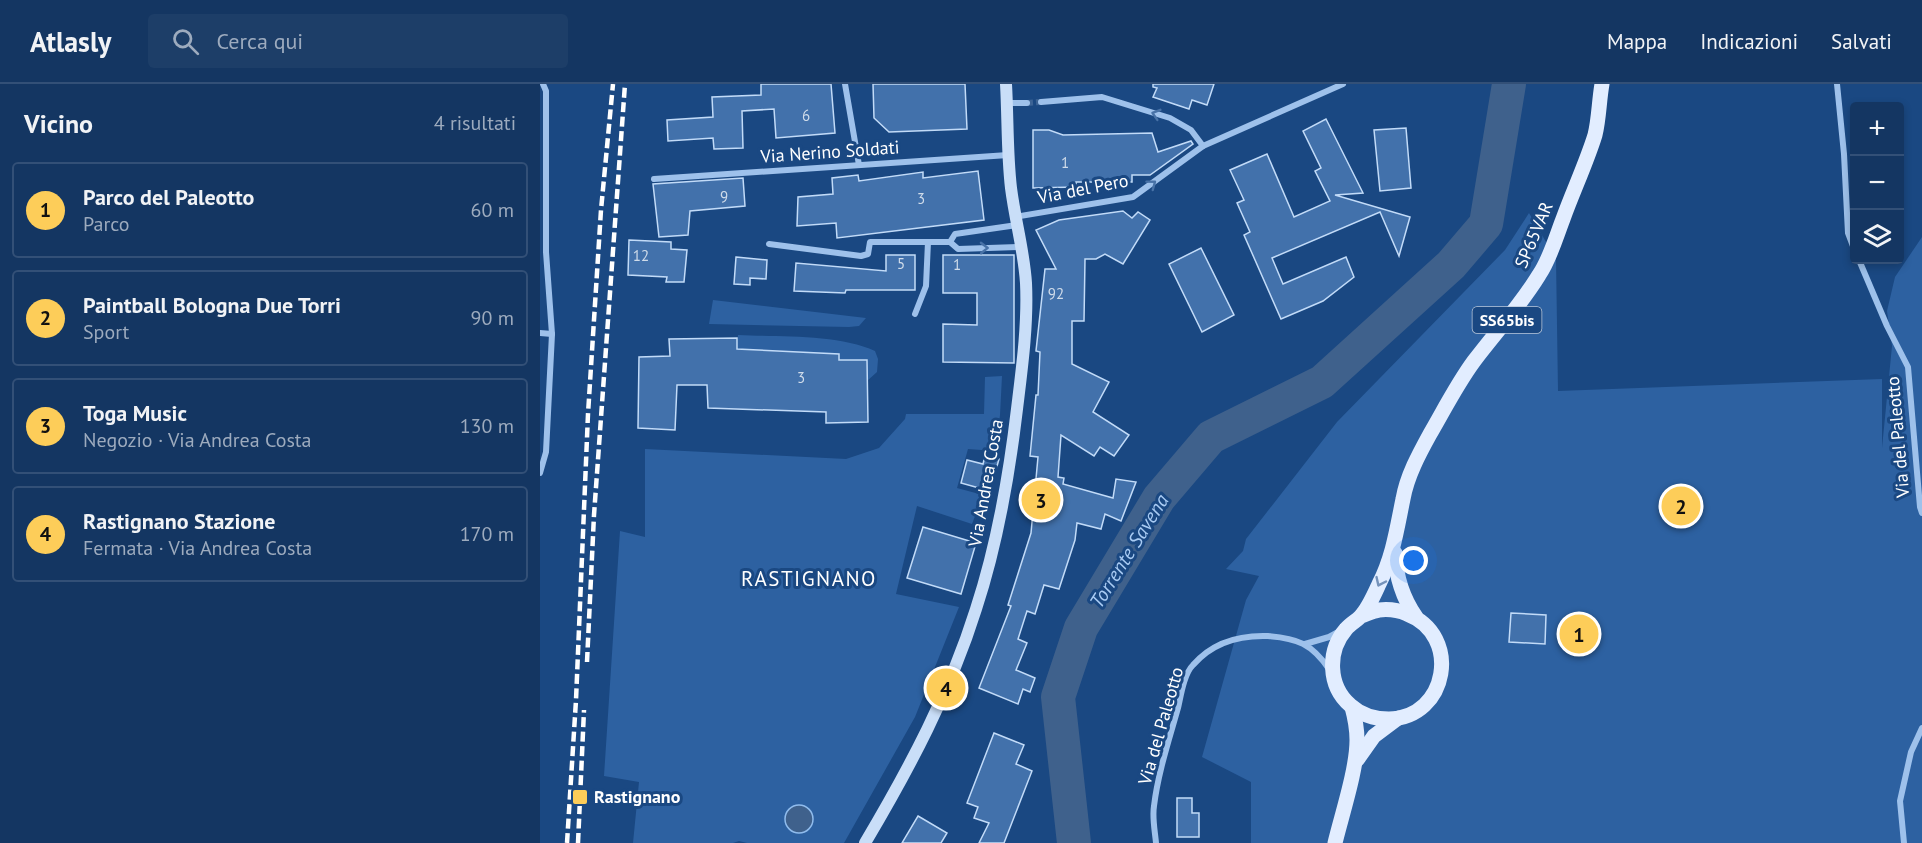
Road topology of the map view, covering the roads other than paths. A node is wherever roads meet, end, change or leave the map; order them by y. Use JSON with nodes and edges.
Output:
{"nodes":[{"id":1,"x":543,"y":84,"type":"edge"},
{"id":2,"x":845,"y":84,"type":"edge"},
{"id":3,"x":1006,"y":84,"type":"edge"},
{"id":4,"x":1343,"y":84,"type":"edge"},
{"id":5,"x":1602,"y":84,"type":"edge"},
{"id":6,"x":1837,"y":84,"type":"edge"},
{"id":7,"x":1041,"y":102,"type":"tunnel mouth"},
{"id":8,"x":1007,"y":103,"type":"junction"},
{"id":9,"x":1027,"y":103,"type":"tunnel mouth"},
{"id":10,"x":1203,"y":146,"type":"junction"},
{"id":11,"x":1009,"y":155,"type":"junction"},
{"id":12,"x":859,"y":165,"type":"junction"},
{"id":13,"x":654,"y":179,"type":"dead end"},
{"id":14,"x":1016,"y":221,"type":"junction"},
{"id":15,"x":543,"y":229,"type":"edge"},
{"id":16,"x":1850,"y":238,"type":"edge"},
{"id":17,"x":928,"y":242,"type":"junction"},
{"id":18,"x":950,"y":242,"type":"junction"},
{"id":19,"x":769,"y":244,"type":"dead end"},
{"id":20,"x":1021,"y":248,"type":"junction"},
{"id":21,"x":1861,"y":264,"type":"edge"},
{"id":22,"x":915,"y":314,"type":"dead end"},
{"id":23,"x":540,"y":333,"type":"edge"},
{"id":24,"x":552,"y":334,"type":"junction"},
{"id":25,"x":540,"y":473,"type":"edge"},
{"id":26,"x":1922,"y":513,"type":"edge"},
{"id":27,"x":1394,"y":547,"type":"junction"},
{"id":28,"x":1361,"y":616,"type":"junction"},
{"id":29,"x":1416,"y":617,"type":"junction"},
{"id":30,"x":1346,"y":628,"type":"junction"},
{"id":31,"x":1304,"y":644,"type":"junction"},
{"id":32,"x":1333,"y":676,"type":"junction"},
{"id":33,"x":1352,"y":707,"type":"junction"},
{"id":34,"x":1398,"y":718,"type":"junction"},
{"id":35,"x":1922,"y":728,"type":"edge"},
{"id":36,"x":1355,"y":762,"type":"junction"},
{"id":37,"x":865,"y":843,"type":"edge"},
{"id":38,"x":1156,"y":843,"type":"edge"},
{"id":39,"x":1335,"y":843,"type":"edge"},
{"id":40,"x":1904,"y":843,"type":"edge"}],
"edges":[{"from":1,"to":15,"type":"street"},
{"from":2,"to":12,"type":"street"},
{"from":3,"to":8,"type":"main road","name":"Via Andrea Costa"},
{"from":4,"to":10,"type":"street","name":"Via del Pero"},
{"from":5,"to":27,"type":"main road","name":"SP65VAR","number":"SS65bis"},
{"from":6,"to":16,"type":"street"},
{"from":10,"to":7,"type":"street","one_way":true},
{"from":8,"to":9,"type":"street"},
{"from":8,"to":11,"type":"main road","name":"Via Andrea Costa"},
{"from":14,"to":10,"type":"street","name":"Via del Pero","one_way":true},
{"from":11,"to":12,"type":"street","name":"Via Nerino Soldati"},
{"from":11,"to":14,"type":"main road","name":"Via Andrea Costa"},
{"from":12,"to":13,"type":"street","name":"Via Nerino Soldati"},
{"from":14,"to":18,"type":"street","name":"Via del Pero"},
{"from":14,"to":20,"type":"main road","name":"Via Andrea Costa"},
{"from":15,"to":24,"type":"street"},
{"from":17,"to":18,"type":"street"},
{"from":17,"to":19,"type":"street"},
{"from":17,"to":22,"type":"street"},
{"from":18,"to":20,"type":"street","one_way":true},
{"from":20,"to":37,"type":"main road","name":"Via Andrea Costa"},
{"from":21,"to":26,"type":"street","name":"Via del Paleotto"},
{"from":23,"to":24,"type":"street"},
{"from":24,"to":25,"type":"street"},
{"from":27,"to":28,"type":"main road","number":"SS65bis","one_way":true},
{"from":27,"to":29,"type":"main road","number":"SS65bis"},
{"from":28,"to":29,"type":"main road"},
{"from":28,"to":30,"type":"main road"},
{"from":29,"to":34,"type":"main road"},
{"from":30,"to":31,"type":"street"},
{"from":30,"to":32,"type":"main road"},
{"from":31,"to":32,"type":"street","name":"Via del Paleotto"},
{"from":31,"to":38,"type":"street","name":"Via del Paleotto"},
{"from":32,"to":33,"type":"main road"},
{"from":33,"to":34,"type":"main road"},
{"from":33,"to":36,"type":"main road"},
{"from":34,"to":36,"type":"main road"},
{"from":35,"to":40,"type":"street"},
{"from":36,"to":39,"type":"main road"}]}
